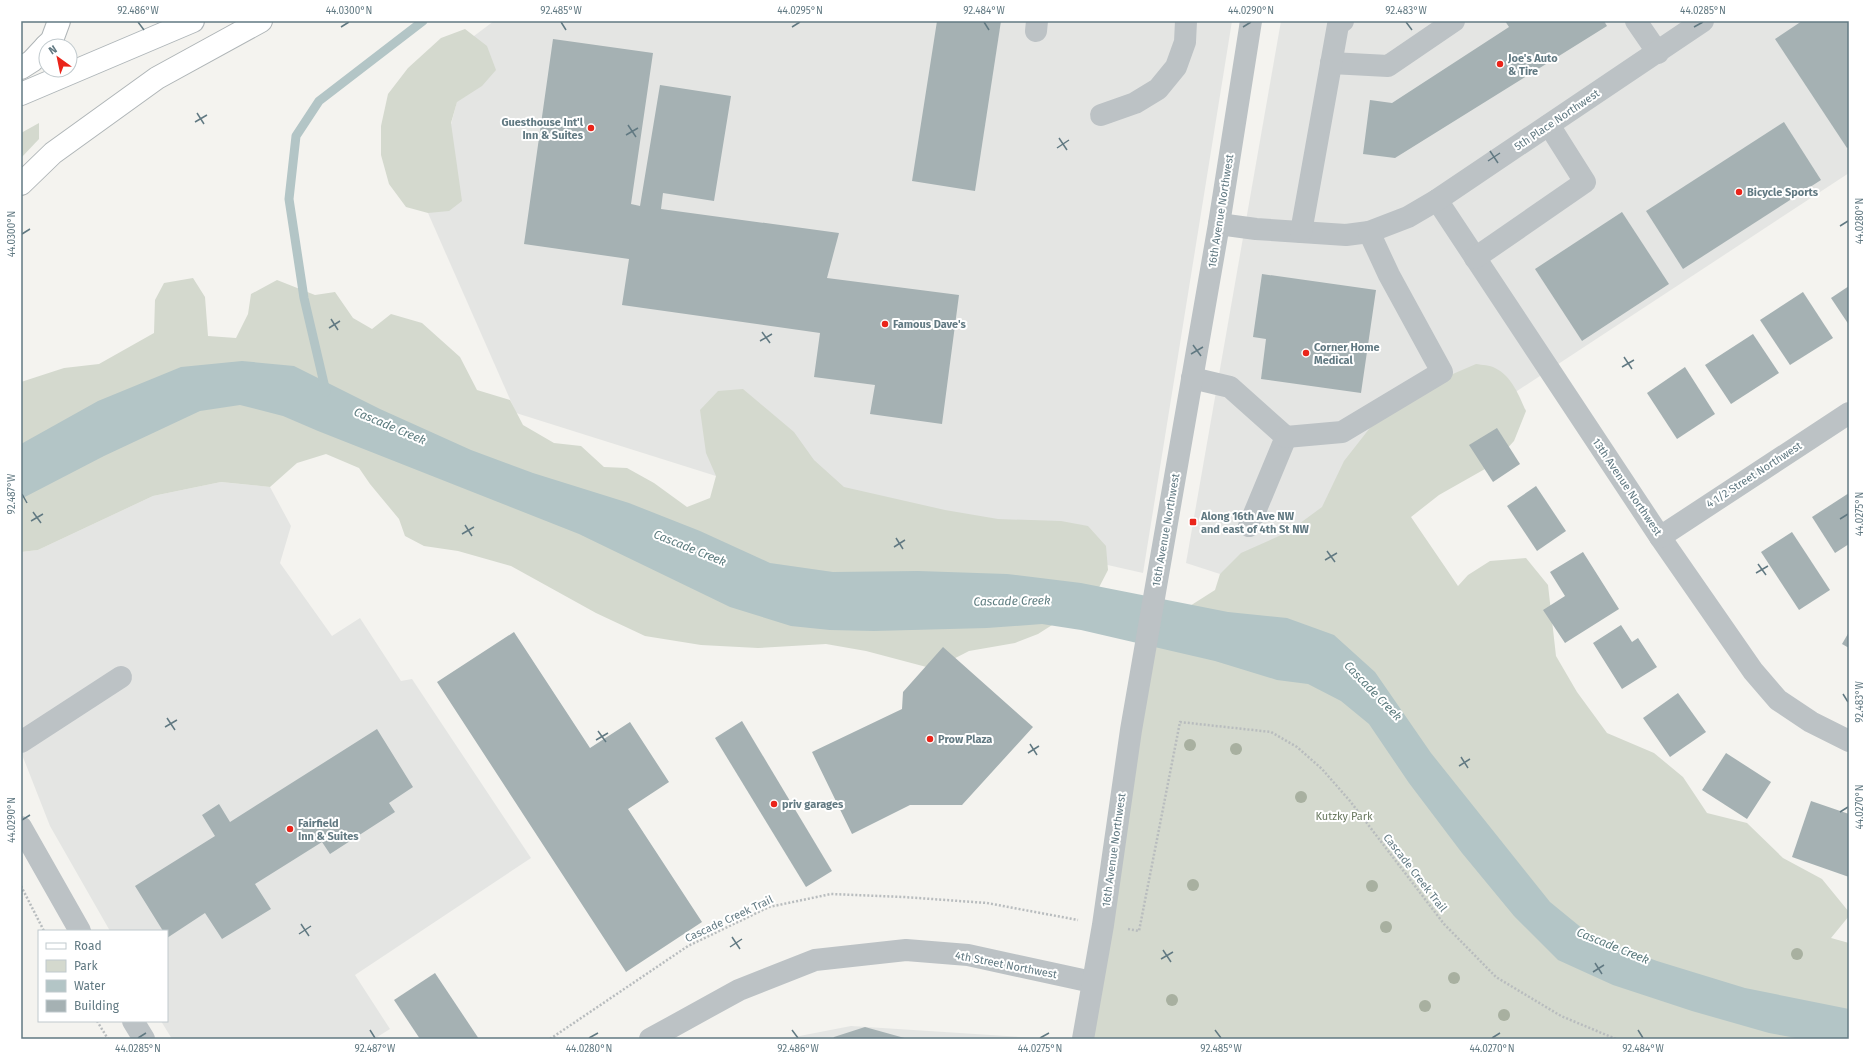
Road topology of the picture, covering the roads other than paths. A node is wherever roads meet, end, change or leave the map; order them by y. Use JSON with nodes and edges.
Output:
{"nodes":[{"id":1,"x":59,"y":21,"type":"edge"},
{"id":2,"x":194,"y":21,"type":"edge"},
{"id":3,"x":261,"y":21,"type":"edge"},
{"id":4,"x":1186,"y":21,"type":"edge"},
{"id":5,"x":1251,"y":21,"type":"edge"},
{"id":6,"x":1343,"y":21,"type":"edge"},
{"id":7,"x":1454,"y":21,"type":"edge"},
{"id":8,"x":1636,"y":21,"type":"edge"},
{"id":9,"x":1703,"y":21,"type":"edge"},
{"id":10,"x":53,"y":38,"type":"edge"},
{"id":11,"x":1658,"y":53,"type":"junction"},
{"id":12,"x":38,"y":55,"type":"edge"},
{"id":13,"x":1331,"y":63,"type":"junction"},
{"id":14,"x":21,"y":68,"type":"edge"},
{"id":15,"x":21,"y":94,"type":"edge"},
{"id":16,"x":1101,"y":114,"type":"dead end"},
{"id":17,"x":1549,"y":125,"type":"junction"},
{"id":18,"x":21,"y":184,"type":"edge"},
{"id":19,"x":1437,"y":200,"type":"junction"},
{"id":20,"x":1219,"y":224,"type":"junction"},
{"id":21,"x":1302,"y":232,"type":"junction"},
{"id":22,"x":1369,"y":232,"type":"junction"},
{"id":23,"x":1475,"y":258,"type":"junction"},
{"id":24,"x":1192,"y":378,"type":"junction"},
{"id":25,"x":1849,"y":413,"type":"edge"},
{"id":26,"x":1286,"y":436,"type":"junction"},
{"id":27,"x":1249,"y":526,"type":"dead end"},
{"id":28,"x":1660,"y":537,"type":"junction"},
{"id":29,"x":121,"y":677,"type":"dead end"},
{"id":30,"x":1849,"y":741,"type":"edge"},
{"id":31,"x":21,"y":742,"type":"edge"},
{"id":32,"x":26,"y":837,"type":"edge"},
{"id":33,"x":79,"y":930,"type":"edge"},
{"id":34,"x":1092,"y":982,"type":"junction"},
{"id":35,"x":135,"y":1022,"type":"edge"},
{"id":36,"x":144,"y":1039,"type":"edge"},
{"id":37,"x":650,"y":1039,"type":"edge"},
{"id":38,"x":1083,"y":1039,"type":"edge"}],
"edges":[{"from":1,"to":10,"type":"main road"},
{"from":2,"to":15,"type":"main road"},
{"from":3,"to":18,"type":"main road"},
{"from":4,"to":16,"type":"street"},
{"from":5,"to":20,"type":"street","name":"16th Avenue Northwest"},
{"from":6,"to":13,"type":"street"},
{"from":7,"to":13,"type":"street"},
{"from":8,"to":11,"type":"street"},
{"from":9,"to":11,"type":"street","name":"5th Place Northwest"},
{"from":11,"to":17,"type":"street","name":"5th Place Northwest"},
{"from":12,"to":14,"type":"main road"},
{"from":13,"to":21,"type":"street"},
{"from":17,"to":19,"type":"street","name":"5th Place Northwest"},
{"from":17,"to":23,"type":"street"},
{"from":19,"to":22,"type":"street","name":"5th Place Northwest"},
{"from":19,"to":23,"type":"street","name":"13th Avenue Northwest"},
{"from":20,"to":21,"type":"street","name":"5th Place Northwest"},
{"from":20,"to":24,"type":"street","name":"16th Avenue Northwest"},
{"from":21,"to":22,"type":"street","name":"5th Place Northwest"},
{"from":22,"to":26,"type":"street"},
{"from":23,"to":28,"type":"street","name":"13th Avenue Northwest"},
{"from":24,"to":26,"type":"street"},
{"from":24,"to":34,"type":"street","name":"16th Avenue Northwest"},
{"from":25,"to":28,"type":"street","name":"4 1/2 Street Northwest"},
{"from":26,"to":27,"type":"street"},
{"from":28,"to":30,"type":"street","name":"13th Avenue Northwest"},
{"from":29,"to":31,"type":"street"},
{"from":32,"to":33,"type":"street"},
{"from":34,"to":37,"type":"street","name":"4th Street Northwest"},
{"from":34,"to":38,"type":"street","name":"16th Avenue Northwest"},
{"from":35,"to":36,"type":"street"}]}
